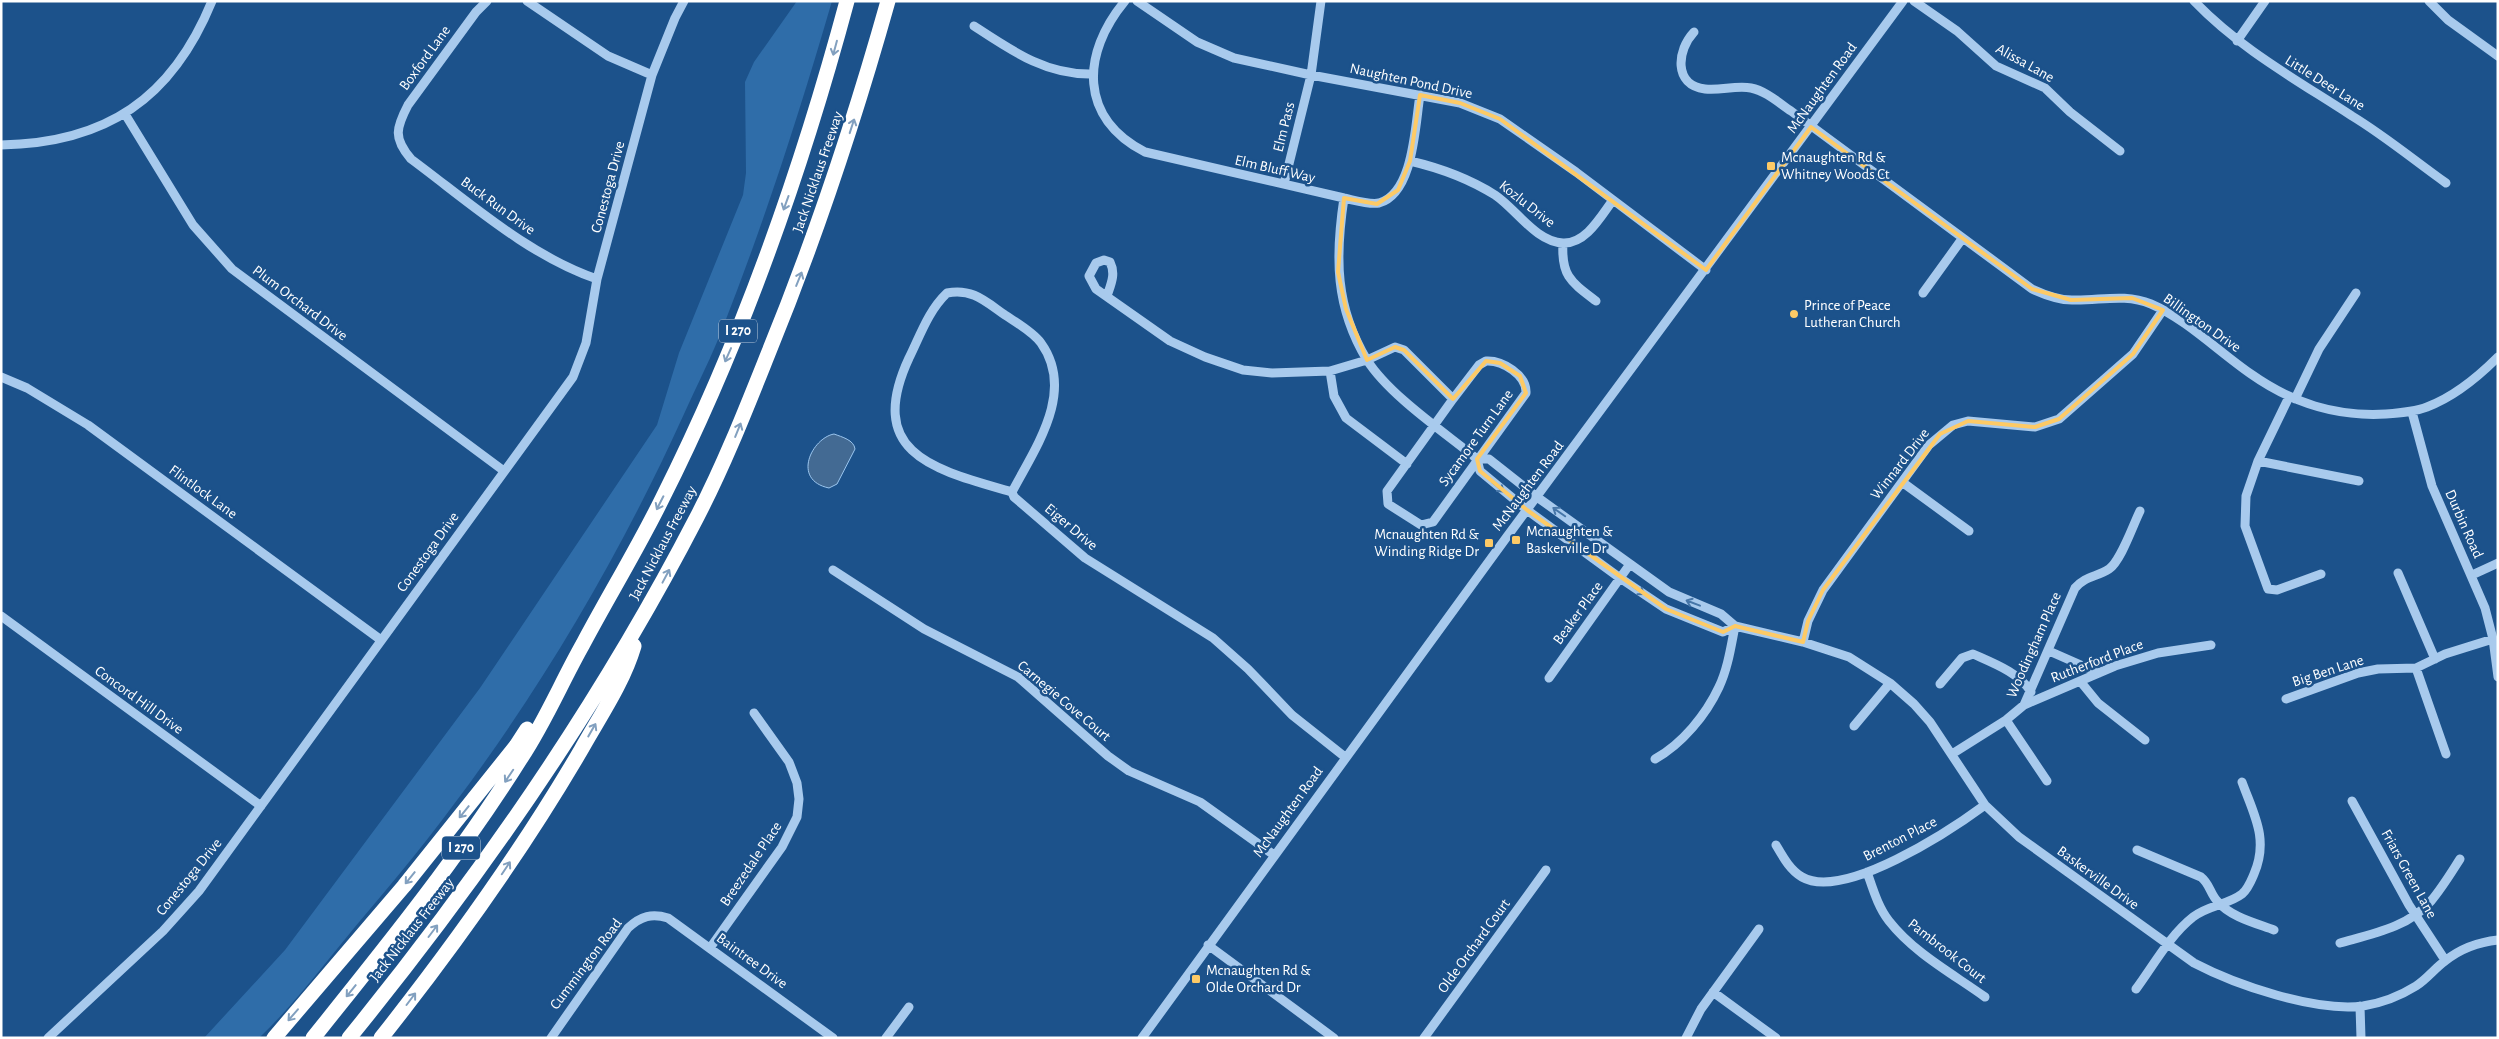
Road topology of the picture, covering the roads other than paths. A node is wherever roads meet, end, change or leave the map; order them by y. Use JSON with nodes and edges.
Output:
{"nodes":[{"id":1,"x":212,"y":1,"type":"edge"},
{"id":2,"x":487,"y":1,"type":"edge"},
{"id":3,"x":527,"y":1,"type":"edge"},
{"id":4,"x":684,"y":1,"type":"edge"},
{"id":5,"x":848,"y":1,"type":"edge"},
{"id":6,"x":888,"y":1,"type":"edge"},
{"id":7,"x":1125,"y":1,"type":"edge"},
{"id":8,"x":1137,"y":1,"type":"edge"},
{"id":9,"x":1321,"y":1,"type":"edge"},
{"id":10,"x":1903,"y":1,"type":"edge"},
{"id":11,"x":1914,"y":1,"type":"edge"},
{"id":12,"x":2194,"y":1,"type":"edge"},
{"id":13,"x":2265,"y":1,"type":"edge"},
{"id":14,"x":2428,"y":1,"type":"edge"},
{"id":15,"x":974,"y":26,"type":"dead end"},
{"id":16,"x":1694,"y":32,"type":"dead end"},
{"id":17,"x":2237,"y":40,"type":"junction"},
{"id":18,"x":2498,"y":56,"type":"edge"},
{"id":19,"x":1092,"y":74,"type":"junction"},
{"id":20,"x":652,"y":75,"type":"junction"},
{"id":21,"x":1311,"y":75,"type":"junction"},
{"id":22,"x":1420,"y":96,"type":"junction"},
{"id":23,"x":125,"y":114,"type":"junction"},
{"id":24,"x":1811,"y":127,"type":"junction"},
{"id":25,"x":398,"y":137,"type":"joint"},
{"id":26,"x":1,"y":145,"type":"edge"},
{"id":27,"x":2120,"y":151,"type":"dead end"},
{"id":28,"x":1410,"y":161,"type":"junction"},
{"id":29,"x":2446,"y":183,"type":"dead end"},
{"id":30,"x":1284,"y":184,"type":"junction"},
{"id":31,"x":1344,"y":198,"type":"junction"},
{"id":32,"x":1613,"y":200,"type":"junction"},
{"id":33,"x":1962,"y":239,"type":"junction"},
{"id":34,"x":1563,"y":243,"type":"junction"},
{"id":35,"x":1706,"y":270,"type":"junction"},
{"id":36,"x":597,"y":279,"type":"junction"},
{"id":37,"x":2356,"y":292,"type":"dead end"},
{"id":38,"x":1923,"y":293,"type":"dead end"},
{"id":39,"x":1106,"y":296,"type":"dead end"},
{"id":40,"x":1596,"y":301,"type":"dead end"},
{"id":41,"x":2163,"y":310,"type":"junction"},
{"id":42,"x":2498,"y":357,"type":"edge"},
{"id":43,"x":1367,"y":360,"type":"junction"},
{"id":44,"x":1330,"y":371,"type":"junction"},
{"id":45,"x":1,"y":377,"type":"edge"},
{"id":46,"x":2292,"y":398,"type":"junction"},
{"id":47,"x":1453,"y":399,"type":"junction"},
{"id":48,"x":2412,"y":412,"type":"junction"},
{"id":49,"x":1436,"y":425,"type":"junction"},
{"id":50,"x":1477,"y":459,"type":"junction"},
{"id":51,"x":2258,"y":461,"type":"junction"},
{"id":52,"x":1407,"y":464,"type":"junction"},
{"id":53,"x":504,"y":471,"type":"junction"},
{"id":54,"x":2359,"y":481,"type":"dead end"},
{"id":55,"x":1902,"y":482,"type":"junction"},
{"id":56,"x":1012,"y":492,"type":"junction"},
{"id":57,"x":1537,"y":497,"type":"junction"},
{"id":58,"x":1527,"y":510,"type":"junction"},
{"id":59,"x":2140,"y":511,"type":"dead end"},
{"id":60,"x":1969,"y":531,"type":"dead end"},
{"id":61,"x":1630,"y":564,"type":"junction"},
{"id":62,"x":2498,"y":564,"type":"edge"},
{"id":63,"x":833,"y":570,"type":"dead end"},
{"id":64,"x":2398,"y":573,"type":"dead end"},
{"id":65,"x":2321,"y":574,"type":"dead end"},
{"id":66,"x":2472,"y":575,"type":"junction"},
{"id":67,"x":1620,"y":578,"type":"junction"},
{"id":68,"x":1,"y":616,"type":"edge"},
{"id":69,"x":642,"y":618,"type":"junction"},
{"id":70,"x":1735,"y":626,"type":"junction"},
{"id":71,"x":2493,"y":639,"type":"junction"},
{"id":72,"x":381,"y":640,"type":"junction"},
{"id":73,"x":584,"y":642,"type":"junction"},
{"id":74,"x":1803,"y":642,"type":"junction"},
{"id":75,"x":2211,"y":645,"type":"dead end"},
{"id":76,"x":2049,"y":651,"type":"junction"},
{"id":77,"x":2435,"y":659,"type":"junction"},
{"id":78,"x":2416,"y":668,"type":"junction"},
{"id":79,"x":2099,"y":672,"type":"junction"},
{"id":80,"x":2498,"y":677,"type":"edge"},
{"id":81,"x":1549,"y":678,"type":"dead end"},
{"id":82,"x":2080,"y":681,"type":"junction"},
{"id":83,"x":1890,"y":683,"type":"junction"},
{"id":84,"x":1940,"y":684,"type":"dead end"},
{"id":85,"x":2031,"y":692,"type":"junction"},
{"id":86,"x":2286,"y":699,"type":"dead end"},
{"id":87,"x":2024,"y":705,"type":"junction"},
{"id":88,"x":754,"y":713,"type":"dead end"},
{"id":89,"x":2006,"y":720,"type":"junction"},
{"id":90,"x":1854,"y":726,"type":"dead end"},
{"id":91,"x":2145,"y":740,"type":"dead end"},
{"id":92,"x":1952,"y":754,"type":"junction"},
{"id":93,"x":2446,"y":754,"type":"dead end"},
{"id":94,"x":1345,"y":757,"type":"junction"},
{"id":95,"x":1655,"y":759,"type":"dead end"},
{"id":96,"x":2047,"y":782,"type":"dead end"},
{"id":97,"x":2242,"y":782,"type":"dead end"},
{"id":98,"x":2352,"y":800,"type":"dead end"},
{"id":99,"x":1985,"y":805,"type":"junction"},
{"id":100,"x":261,"y":806,"type":"junction"},
{"id":101,"x":1776,"y":845,"type":"dead end"},
{"id":102,"x":2137,"y":850,"type":"dead end"},
{"id":103,"x":1274,"y":855,"type":"junction"},
{"id":104,"x":2460,"y":859,"type":"dead end"},
{"id":105,"x":1546,"y":870,"type":"dead end"},
{"id":106,"x":1867,"y":872,"type":"junction"},
{"id":107,"x":2219,"y":904,"type":"junction"},
{"id":108,"x":650,"y":915,"type":"joint"},
{"id":109,"x":2415,"y":915,"type":"junction"},
{"id":110,"x":1759,"y":929,"type":"dead end"},
{"id":111,"x":2274,"y":930,"type":"dead end"},
{"id":112,"x":2498,"y":940,"type":"edge"},
{"id":113,"x":2340,"y":942,"type":"dead end"},
{"id":114,"x":1208,"y":945,"type":"junction"},
{"id":115,"x":2169,"y":945,"type":"junction"},
{"id":116,"x":710,"y":948,"type":"junction"},
{"id":117,"x":2445,"y":960,"type":"junction"},
{"id":118,"x":2136,"y":989,"type":"dead end"},
{"id":119,"x":1713,"y":992,"type":"junction"},
{"id":120,"x":1985,"y":997,"type":"dead end"},
{"id":121,"x":2360,"y":1006,"type":"junction"},
{"id":122,"x":909,"y":1007,"type":"dead end"},
{"id":123,"x":48,"y":1038,"type":"edge"},
{"id":124,"x":274,"y":1038,"type":"edge"},
{"id":125,"x":313,"y":1038,"type":"edge"},
{"id":126,"x":349,"y":1038,"type":"edge"},
{"id":127,"x":381,"y":1038,"type":"edge"},
{"id":128,"x":551,"y":1038,"type":"edge"},
{"id":129,"x":833,"y":1038,"type":"edge"},
{"id":130,"x":886,"y":1038,"type":"edge"},
{"id":131,"x":1142,"y":1038,"type":"edge"},
{"id":132,"x":1334,"y":1038,"type":"edge"},
{"id":133,"x":1424,"y":1038,"type":"edge"},
{"id":134,"x":1686,"y":1038,"type":"edge"},
{"id":135,"x":1776,"y":1038,"type":"edge"},
{"id":136,"x":2361,"y":1038,"type":"edge"}],
"edges":[{"from":1,"to":23,"type":"street"},
{"from":2,"to":25,"type":"street","name":"Boxford Lane"},
{"from":3,"to":20,"type":"street"},
{"from":4,"to":20,"type":"street","name":"Conestoga Drive"},
{"from":5,"to":73,"type":"highway","name":"Jack Nicklaus Freeway","number":"I 270","one_way":true},
{"from":69,"to":6,"type":"highway","name":"Jack Nicklaus Freeway","number":"I 270","one_way":true},
{"from":7,"to":19,"type":"street","name":"Elm Bluff Way"},
{"from":8,"to":21,"type":"street","name":"Naughten Pond Drive"},
{"from":9,"to":21,"type":"street","name":"Elm Pass"},
{"from":10,"to":24,"type":"street","name":"McNaughten Road"},
{"from":11,"to":27,"type":"street","name":"Alissa Lane"},
{"from":12,"to":17,"type":"street","name":"Little Deer Lane"},
{"from":13,"to":17,"type":"street"},
{"from":14,"to":18,"type":"street"},
{"from":15,"to":19,"type":"street"},
{"from":16,"to":24,"type":"street","name":"Billington Drive"},
{"from":17,"to":29,"type":"street","name":"Little Deer Lane"},
{"from":19,"to":30,"type":"street","name":"Elm Bluff Way"},
{"from":20,"to":36,"type":"street","name":"Conestoga Drive"},
{"from":21,"to":22,"type":"street","name":"Naughten Pond Drive"},
{"from":21,"to":30,"type":"street","name":"Elm Pass"},
{"from":22,"to":28,"type":"street","name":"Elm Bluff Way"},
{"from":22,"to":32,"type":"street","name":"Naughten Pond Drive"},
{"from":23,"to":26,"type":"street"},
{"from":23,"to":53,"type":"street","name":"Plum Orchard Drive"},
{"from":24,"to":33,"type":"street","name":"Billington Drive"},
{"from":24,"to":35,"type":"street","name":"McNaughten Road"},
{"from":25,"to":36,"type":"street","name":"Buck Run Drive"},
{"from":28,"to":31,"type":"street","name":"Elm Bluff Way"},
{"from":28,"to":34,"type":"street","name":"Kozlu Drive"},
{"from":30,"to":31,"type":"street","name":"Elm Bluff Way"},
{"from":31,"to":43,"type":"street"},
{"from":32,"to":34,"type":"street","name":"Kozlu Drive"},
{"from":32,"to":35,"type":"street","name":"Naughten Pond Drive"},
{"from":33,"to":38,"type":"street"},
{"from":33,"to":41,"type":"street","name":"Billington Drive"},
{"from":34,"to":40,"type":"street"},
{"from":35,"to":57,"type":"street","name":"McNaughten Road"},
{"from":36,"to":53,"type":"street","name":"Conestoga Drive"},
{"from":37,"to":46,"type":"street"},
{"from":39,"to":44,"type":"street"},
{"from":41,"to":46,"type":"street","name":"Billington Drive"},
{"from":41,"to":55,"type":"street","name":"Winnard Drive"},
{"from":42,"to":48,"type":"street","name":"Billington Drive"},
{"from":43,"to":44,"type":"street"},
{"from":43,"to":47,"type":"street"},
{"from":43,"to":49,"type":"street"},
{"from":44,"to":52,"type":"street"},
{"from":45,"to":72,"type":"street","name":"Flintlock Lane"},
{"from":46,"to":48,"type":"street","name":"Billington Drive"},
{"from":46,"to":51,"type":"street"},
{"from":47,"to":49,"type":"street","name":"Sycamore Turn Lane"},
{"from":47,"to":50,"type":"street","name":"Sycamore Turn Lane"},
{"from":48,"to":66,"type":"street","name":"Durbin Road"},
{"from":49,"to":50,"type":"street"},
{"from":49,"to":52,"type":"street","name":"Sycamore Turn Lane"},
{"from":50,"to":52,"type":"street","name":"Sycamore Turn Lane"},
{"from":50,"to":57,"type":"street","name":"Baskerville Drive"},
{"from":50,"to":58,"type":"street","name":"Baskerville Drive","one_way":true},
{"from":51,"to":54,"type":"street"},
{"from":51,"to":65,"type":"street"},
{"from":53,"to":72,"type":"street","name":"Conestoga Drive"},
{"from":55,"to":60,"type":"street"},
{"from":55,"to":74,"type":"street","name":"Winnard Drive"},
{"from":56,"to":56,"type":"street","name":"Eiger Drive"},
{"from":56,"to":94,"type":"street","name":"Eiger Drive"},
{"from":57,"to":58,"type":"street","name":"McNaughten Road"},
{"from":61,"to":57,"type":"street","name":"Baskerville Drive","one_way":true},
{"from":58,"to":67,"type":"street","name":"Baskerville Drive"},
{"from":58,"to":94,"type":"street","name":"McNaughten Road"},
{"from":59,"to":76,"type":"street","name":"Woodingham Place"},
{"from":61,"to":67,"type":"street","name":"Beaker Place"},
{"from":70,"to":61,"type":"street","name":"Baskerville Drive","one_way":true},
{"from":62,"to":66,"type":"street"},
{"from":63,"to":103,"type":"street","name":"Carnegie Cove Court"},
{"from":64,"to":77,"type":"street"},
{"from":66,"to":71,"type":"street","name":"Durbin Road"},
{"from":67,"to":70,"type":"street","name":"Baskerville Drive","one_way":true},
{"from":67,"to":81,"type":"street","name":"Beaker Place"},
{"from":68,"to":100,"type":"street","name":"Concord Hill Drive"},
{"from":126,"to":69,"type":"highway","name":"Jack Nicklaus Freeway","number":"I 270","one_way":true},
{"from":127,"to":69,"type":"highway","one_way":true},
{"from":70,"to":74,"type":"street","name":"Baskerville Drive"},
{"from":70,"to":95,"type":"street"},
{"from":71,"to":77,"type":"street","name":"Big Ben Lane"},
{"from":71,"to":80,"type":"street","name":"Durbin Road"},
{"from":72,"to":100,"type":"street","name":"Conestoga Drive"},
{"from":73,"to":124,"type":"highway","one_way":true},
{"from":73,"to":125,"type":"highway","name":"Jack Nicklaus Freeway","number":"I 270","one_way":true},
{"from":74,"to":83,"type":"street","name":"Baskerville Drive"},
{"from":75,"to":79,"type":"street","name":"Rutherford Place"},
{"from":76,"to":79,"type":"street"},
{"from":76,"to":85,"type":"street","name":"Woodingham Place"},
{"from":77,"to":78,"type":"street","name":"Big Ben Lane"},
{"from":78,"to":86,"type":"street","name":"Big Ben Lane"},
{"from":78,"to":93,"type":"street"},
{"from":79,"to":82,"type":"street","name":"Rutherford Place"},
{"from":82,"to":87,"type":"street","name":"Rutherford Place"},
{"from":82,"to":91,"type":"street"},
{"from":83,"to":90,"type":"street"},
{"from":83,"to":92,"type":"street","name":"Baskerville Drive"},
{"from":84,"to":85,"type":"street"},
{"from":85,"to":87,"type":"street","name":"Woodingham Place"},
{"from":87,"to":89,"type":"street","name":"Woodingham Place"},
{"from":88,"to":116,"type":"street","name":"Breezedale Place"},
{"from":89,"to":92,"type":"street","name":"Woodingham Place"},
{"from":89,"to":96,"type":"street"},
{"from":92,"to":99,"type":"street","name":"Baskerville Drive"},
{"from":94,"to":103,"type":"street","name":"McNaughten Road"},
{"from":97,"to":107,"type":"street"},
{"from":98,"to":109,"type":"street","name":"Friars Green Lane"},
{"from":99,"to":106,"type":"street","name":"Brenton Place"},
{"from":99,"to":115,"type":"street","name":"Baskerville Drive"},
{"from":100,"to":123,"type":"street","name":"Conestoga Drive"},
{"from":101,"to":106,"type":"street","name":"Brenton Place"},
{"from":102,"to":107,"type":"street"},
{"from":103,"to":114,"type":"street","name":"McNaughten Road"},
{"from":104,"to":109,"type":"street"},
{"from":105,"to":133,"type":"street","name":"Olde Orchard Court"},
{"from":106,"to":120,"type":"street","name":"Pambrook Court"},
{"from":107,"to":111,"type":"street"},
{"from":107,"to":115,"type":"street"},
{"from":108,"to":116,"type":"street","name":"Baintree Drive"},
{"from":108,"to":128,"type":"street","name":"Cummington Road"},
{"from":109,"to":113,"type":"street"},
{"from":109,"to":117,"type":"street","name":"Friars Green Lane"},
{"from":110,"to":119,"type":"street"},
{"from":112,"to":117,"type":"street","name":"Baskerville Drive"},
{"from":114,"to":131,"type":"street","name":"McNaughten Road"},
{"from":114,"to":132,"type":"street"},
{"from":115,"to":118,"type":"street"},
{"from":115,"to":121,"type":"street","name":"Baskerville Drive"},
{"from":116,"to":129,"type":"street","name":"Baintree Drive"},
{"from":117,"to":121,"type":"street","name":"Baskerville Drive"},
{"from":119,"to":134,"type":"street"},
{"from":119,"to":135,"type":"street"},
{"from":121,"to":136,"type":"street"},
{"from":122,"to":130,"type":"street"}]}
